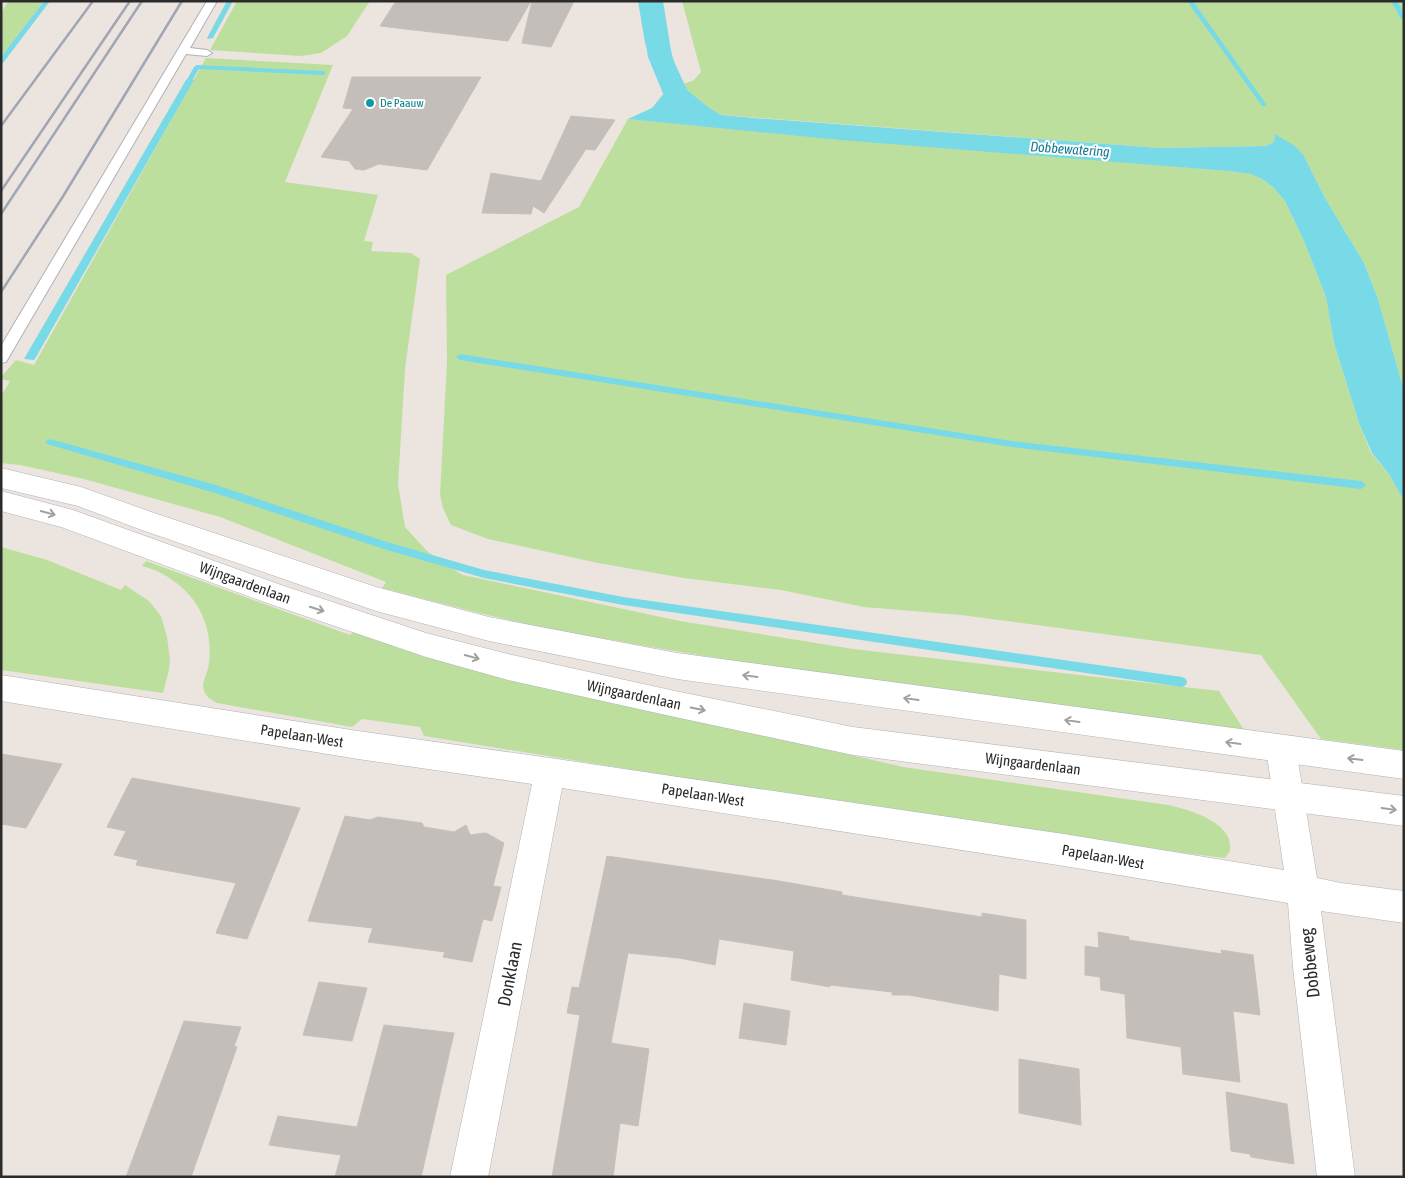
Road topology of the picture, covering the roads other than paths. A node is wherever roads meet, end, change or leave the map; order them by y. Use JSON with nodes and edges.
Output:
{"nodes":[{"id":1,"x":212,"y":1,"type":"edge"},
{"id":2,"x":184,"y":51,"type":"junction"},
{"id":3,"x":207,"y":53,"type":"dead end"},
{"id":4,"x":1,"y":358,"type":"edge"},
{"id":5,"x":1,"y":478,"type":"edge"},
{"id":6,"x":1,"y":501,"type":"edge"},
{"id":7,"x":1,"y":688,"type":"edge"},
{"id":8,"x":1281,"y":749,"type":"junction"},
{"id":9,"x":1404,"y":765,"type":"edge"},
{"id":10,"x":550,"y":772,"type":"junction"},
{"id":11,"x":1289,"y":796,"type":"junction"},
{"id":12,"x":1404,"y":811,"type":"edge"},
{"id":13,"x":1303,"y":890,"type":"junction"},
{"id":14,"x":1404,"y":907,"type":"edge"},
{"id":15,"x":469,"y":1177,"type":"edge"},
{"id":16,"x":1336,"y":1177,"type":"edge"}],
"edges":[{"from":1,"to":2,"type":"lane"},
{"from":2,"to":3,"type":"lane"},
{"from":2,"to":4,"type":"lane"},
{"from":8,"to":5,"type":"main road","name":"Wijngaardenlaan","one_way":true},
{"from":6,"to":11,"type":"main road","name":"Wijngaardenlaan","one_way":true},
{"from":7,"to":10,"type":"main road","name":"Papelaan-West"},
{"from":9,"to":8,"type":"main road","one_way":true},
{"from":8,"to":11,"type":"main road","name":"Dobbeweg"},
{"from":10,"to":13,"type":"main road","name":"Papelaan-West"},
{"from":10,"to":15,"type":"main road","name":"Donklaan"},
{"from":11,"to":12,"type":"main road","one_way":true},
{"from":11,"to":13,"type":"main road","name":"Dobbeweg"},
{"from":13,"to":14,"type":"main road","name":"Papelaan-West"},
{"from":13,"to":16,"type":"main road","name":"Dobbeweg"}]}
